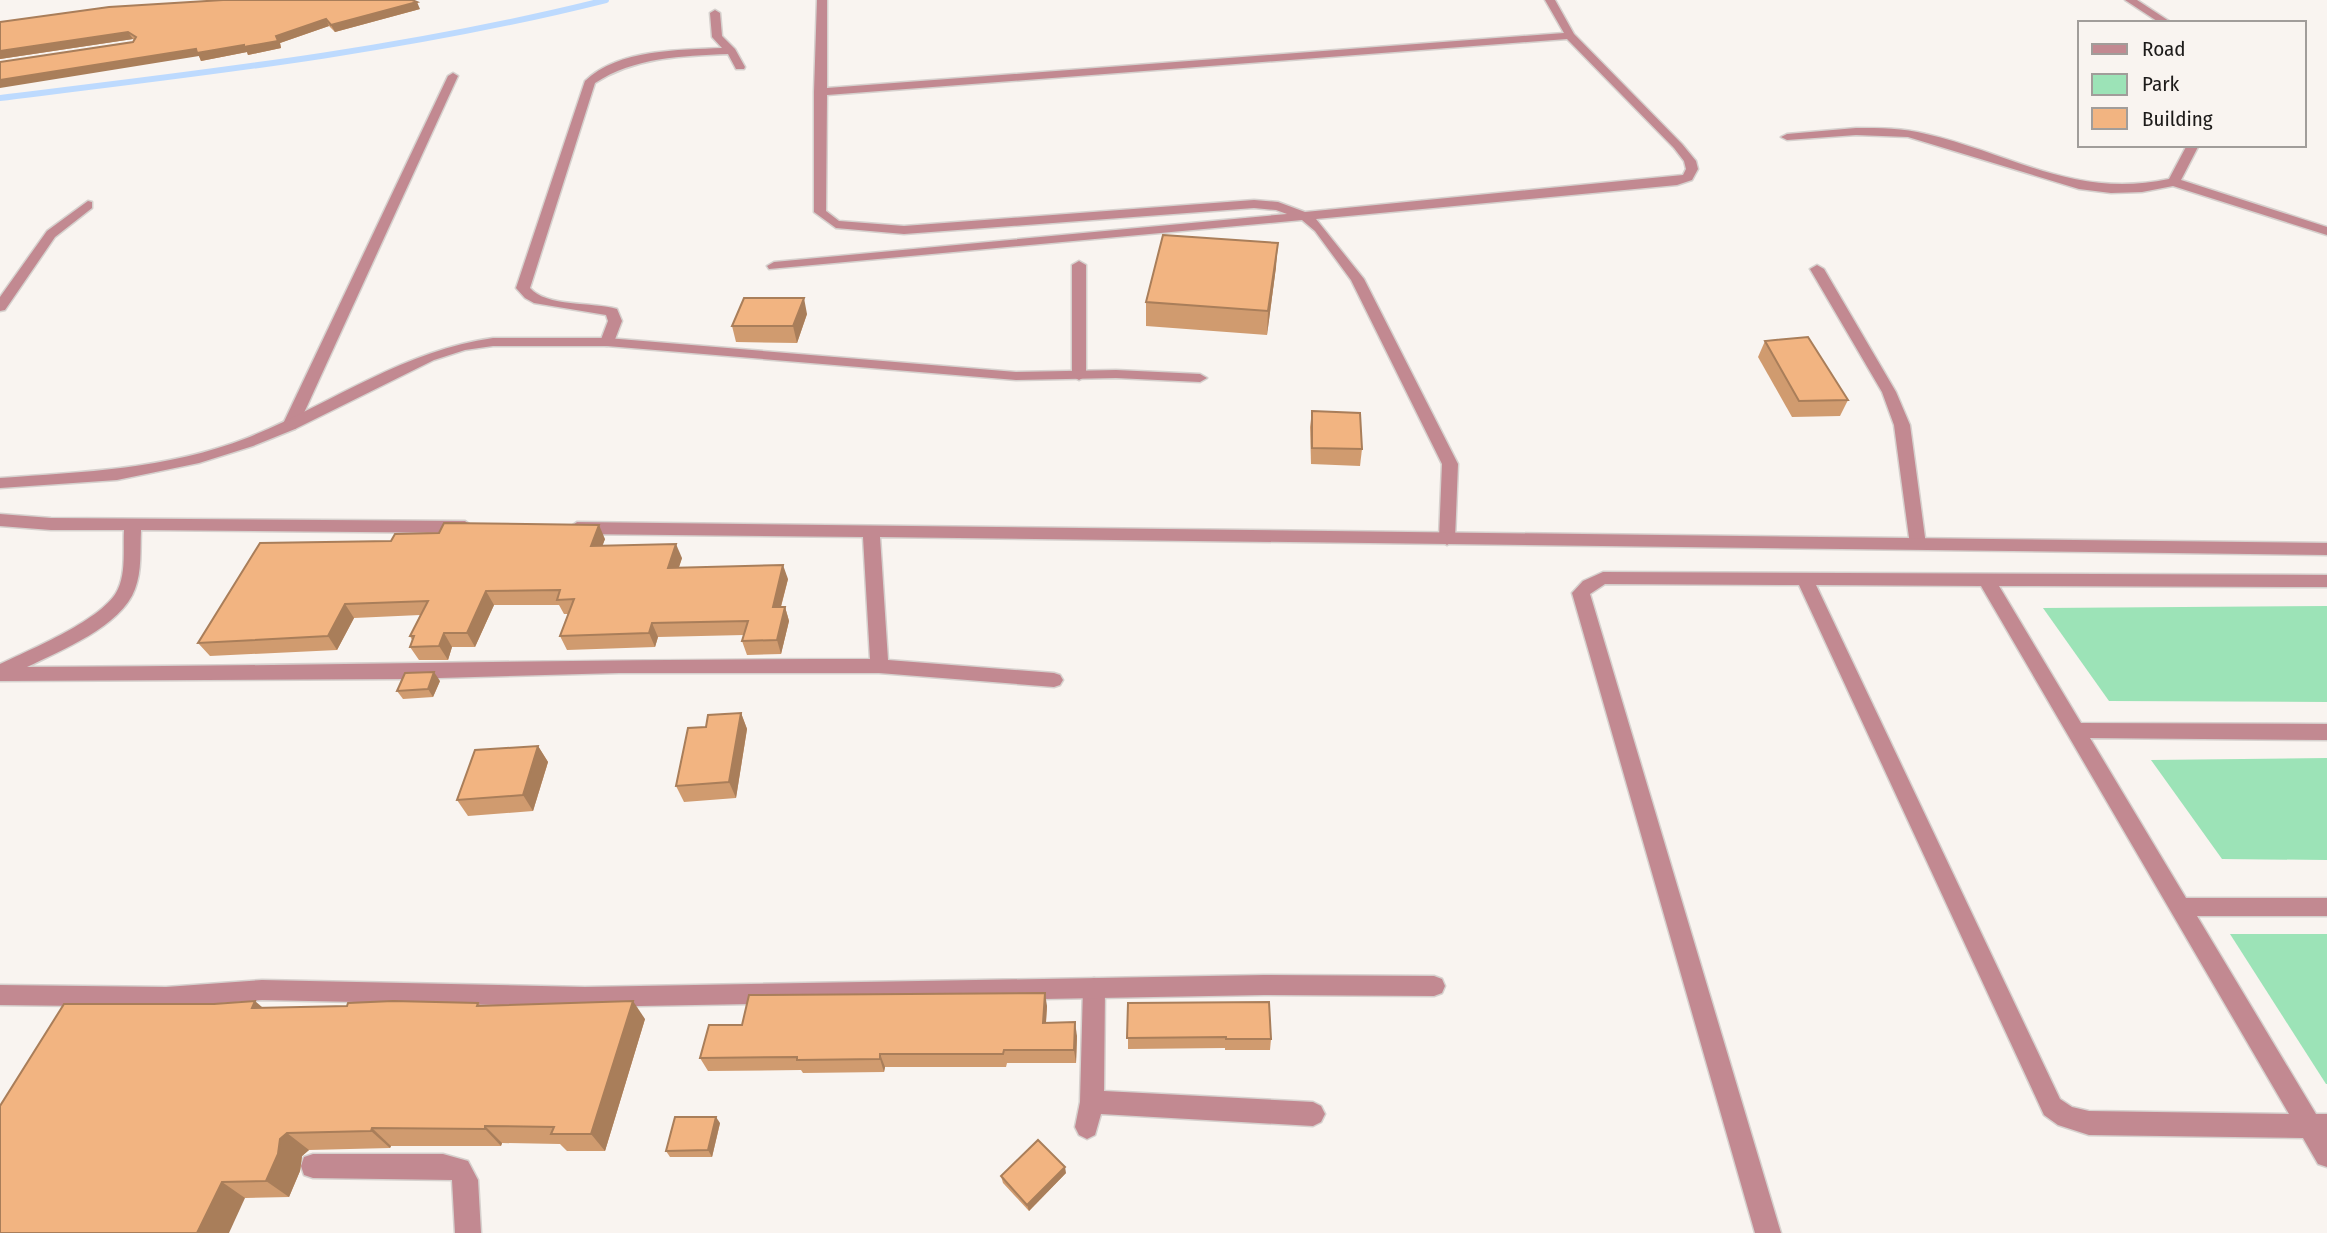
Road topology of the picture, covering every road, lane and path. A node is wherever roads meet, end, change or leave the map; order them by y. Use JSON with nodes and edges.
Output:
{"nodes":[{"id":1,"x":822,"y":0,"type":"edge"},
{"id":2,"x":1550,"y":0,"type":"edge"},
{"id":3,"x":2130,"y":0,"type":"edge"},
{"id":4,"x":715,"y":13,"type":"dead end"},
{"id":5,"x":2163,"y":21,"type":"edge"},
{"id":6,"x":1570,"y":36,"type":"junction"},
{"id":7,"x":731,"y":51,"type":"junction"},
{"id":8,"x":740,"y":67,"type":"dead end"},
{"id":9,"x":453,"y":76,"type":"dead end"},
{"id":10,"x":819,"y":92,"type":"junction"},
{"id":11,"x":1787,"y":137,"type":"dead end"},
{"id":12,"x":2192,"y":147,"type":"edge"},
{"id":13,"x":2174,"y":182,"type":"junction"},
{"id":14,"x":88,"y":205,"type":"dead end"},
{"id":15,"x":1306,"y":217,"type":"junction"},
{"id":16,"x":2327,"y":231,"type":"edge"},
{"id":17,"x":1079,"y":265,"type":"dead end"},
{"id":18,"x":774,"y":266,"type":"dead end"},
{"id":19,"x":1817,"y":269,"type":"dead end"},
{"id":20,"x":0,"y":307,"type":"edge"},
{"id":21,"x":607,"y":342,"type":"junction"},
{"id":22,"x":1079,"y":376,"type":"junction"},
{"id":23,"x":1200,"y":379,"type":"dead end"},
{"id":24,"x":290,"y":426,"type":"junction"},
{"id":25,"x":0,"y":484,"type":"edge"},
{"id":26,"x":0,"y":520,"type":"edge"},
{"id":27,"x":133,"y":524,"type":"junction"},
{"id":28,"x":480,"y":527,"type":"edge"},
{"id":29,"x":564,"y":528,"type":"edge"},
{"id":30,"x":871,"y":532,"type":"junction"},
{"id":31,"x":1447,"y":539,"type":"junction"},
{"id":32,"x":1918,"y":545,"type":"junction"},
{"id":33,"x":2327,"y":549,"type":"edge"},
{"id":34,"x":1986,"y":579,"type":"junction"},
{"id":35,"x":1805,"y":580,"type":"junction"},
{"id":36,"x":2327,"y":581,"type":"edge"},
{"id":37,"x":879,"y":666,"type":"junction"},
{"id":38,"x":0,"y":673,"type":"edge"},
{"id":39,"x":1054,"y":680,"type":"dead end"},
{"id":40,"x":2077,"y":730,"type":"junction"},
{"id":41,"x":2327,"y":732,"type":"edge"},
{"id":42,"x":2180,"y":907,"type":"junction"},
{"id":43,"x":2327,"y":907,"type":"edge"},
{"id":44,"x":1434,"y":986,"type":"dead end"},
{"id":45,"x":1094,"y":988,"type":"junction"},
{"id":46,"x":0,"y":995,"type":"edge"},
{"id":47,"x":1092,"y":1102,"type":"junction"},
{"id":48,"x":1313,"y":1114,"type":"dead end"},
{"id":49,"x":2318,"y":1126,"type":"edge"},
{"id":50,"x":1087,"y":1127,"type":"dead end"},
{"id":51,"x":2327,"y":1155,"type":"edge"},
{"id":52,"x":313,"y":1166,"type":"dead end"},
{"id":53,"x":468,"y":1233,"type":"edge"},
{"id":54,"x":1768,"y":1233,"type":"edge"}],
"edges":[{"from":1,"to":10,"type":"street"},
{"from":2,"to":6,"type":"street"},
{"from":3,"to":5,"type":"street"},
{"from":4,"to":7,"type":"street"},
{"from":6,"to":10,"type":"street"},
{"from":6,"to":15,"type":"street"},
{"from":7,"to":8,"type":"street"},
{"from":7,"to":21,"type":"street"},
{"from":9,"to":24,"type":"street"},
{"from":10,"to":15,"type":"street"},
{"from":11,"to":13,"type":"street"},
{"from":12,"to":13,"type":"street"},
{"from":13,"to":16,"type":"street"},
{"from":14,"to":20,"type":"street"},
{"from":15,"to":18,"type":"street"},
{"from":15,"to":31,"type":"street"},
{"from":17,"to":22,"type":"street"},
{"from":19,"to":32,"type":"street"},
{"from":21,"to":22,"type":"street"},
{"from":21,"to":24,"type":"street"},
{"from":22,"to":23,"type":"street"},
{"from":24,"to":25,"type":"street"},
{"from":26,"to":27,"type":"street"},
{"from":27,"to":28,"type":"street"},
{"from":27,"to":38,"type":"street"},
{"from":29,"to":30,"type":"street"},
{"from":30,"to":31,"type":"street"},
{"from":30,"to":37,"type":"street"},
{"from":31,"to":32,"type":"street"},
{"from":32,"to":33,"type":"street"},
{"from":34,"to":35,"type":"street"},
{"from":34,"to":36,"type":"street"},
{"from":34,"to":40,"type":"street"},
{"from":35,"to":49,"type":"street"},
{"from":35,"to":54,"type":"street"},
{"from":37,"to":38,"type":"street"},
{"from":37,"to":39,"type":"street"},
{"from":40,"to":41,"type":"street"},
{"from":40,"to":42,"type":"street"},
{"from":42,"to":43,"type":"street"},
{"from":42,"to":49,"type":"street"},
{"from":44,"to":45,"type":"street"},
{"from":45,"to":46,"type":"street"},
{"from":45,"to":47,"type":"street"},
{"from":47,"to":48,"type":"street"},
{"from":47,"to":50,"type":"street"},
{"from":49,"to":51,"type":"street"},
{"from":52,"to":53,"type":"street"}]}
